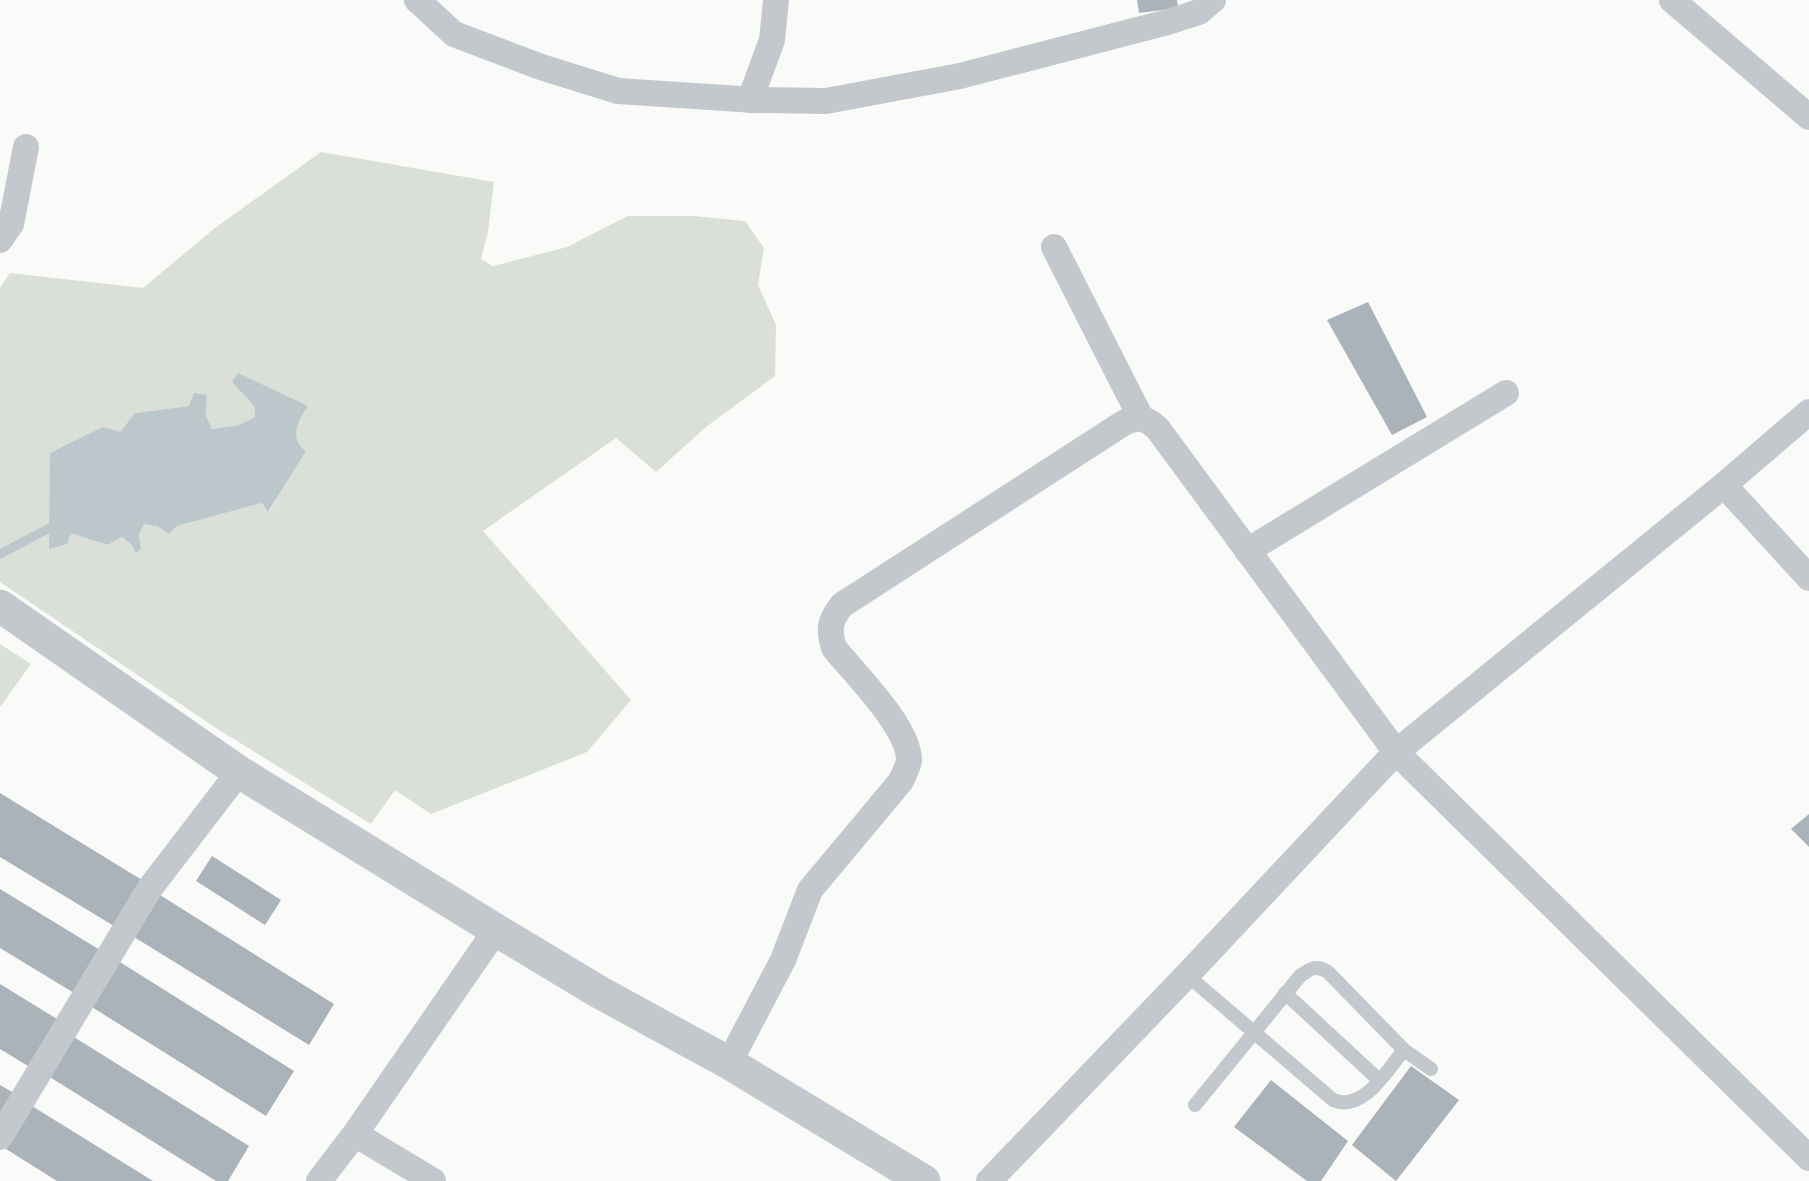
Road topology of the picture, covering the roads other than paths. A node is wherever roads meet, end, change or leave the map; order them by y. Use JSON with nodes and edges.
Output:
{"nodes":[{"id":1,"x":776,"y":0,"type":"edge"},
{"id":2,"x":1213,"y":0,"type":"edge"},
{"id":3,"x":1672,"y":0,"type":"edge"},
{"id":4,"x":421,"y":1,"type":"edge"},
{"id":5,"x":750,"y":100,"type":"junction"},
{"id":6,"x":1808,"y":112,"type":"edge"},
{"id":7,"x":26,"y":146,"type":"dead end"},
{"id":8,"x":0,"y":240,"type":"edge"},
{"id":9,"x":1054,"y":247,"type":"dead end"},
{"id":10,"x":1506,"y":393,"type":"dead end"},
{"id":11,"x":1809,"y":412,"type":"edge"},
{"id":12,"x":1141,"y":418,"type":"junction"},
{"id":13,"x":1724,"y":485,"type":"junction"},
{"id":14,"x":1247,"y":551,"type":"junction"},
{"id":15,"x":1809,"y":578,"type":"edge"},
{"id":16,"x":0,"y":606,"type":"edge"},
{"id":17,"x":1396,"y":752,"type":"junction"},
{"id":18,"x":239,"y":772,"type":"junction"},
{"id":19,"x":496,"y":930,"type":"junction"},
{"id":20,"x":1187,"y":975,"type":"junction"},
{"id":21,"x":1285,"y":993,"type":"junction"},
{"id":22,"x":1253,"y":1032,"type":"junction"},
{"id":23,"x":1404,"y":1051,"type":"junction"},
{"id":24,"x":729,"y":1063,"type":"junction"},
{"id":25,"x":1431,"y":1069,"type":"dead end"},
{"id":26,"x":1378,"y":1080,"type":"junction"},
{"id":27,"x":1195,"y":1105,"type":"dead end"},
{"id":28,"x":355,"y":1134,"type":"junction"},
{"id":29,"x":0,"y":1137,"type":"edge"},
{"id":30,"x":1809,"y":1158,"type":"edge"},
{"id":31,"x":319,"y":1181,"type":"edge"},
{"id":32,"x":433,"y":1181,"type":"edge"},
{"id":33,"x":924,"y":1181,"type":"edge"},
{"id":34,"x":989,"y":1181,"type":"edge"}],
"edges":[{"from":1,"to":5,"type":"street"},
{"from":2,"to":5,"type":"street"},
{"from":3,"to":6,"type":"street"},
{"from":4,"to":5,"type":"street"},
{"from":7,"to":8,"type":"street"},
{"from":9,"to":12,"type":"street"},
{"from":10,"to":14,"type":"street"},
{"from":11,"to":13,"type":"street"},
{"from":12,"to":14,"type":"street"},
{"from":12,"to":24,"type":"street"},
{"from":13,"to":15,"type":"street"},
{"from":13,"to":17,"type":"street"},
{"from":14,"to":17,"type":"street"},
{"from":16,"to":18,"type":"street"},
{"from":17,"to":20,"type":"street"},
{"from":17,"to":30,"type":"street"},
{"from":18,"to":19,"type":"street"},
{"from":18,"to":29,"type":"street"},
{"from":19,"to":24,"type":"street"},
{"from":19,"to":28,"type":"street"},
{"from":20,"to":22,"type":"lane"},
{"from":20,"to":34,"type":"street"},
{"from":21,"to":22,"type":"lane"},
{"from":21,"to":23,"type":"lane"},
{"from":21,"to":26,"type":"lane"},
{"from":22,"to":26,"type":"lane"},
{"from":22,"to":27,"type":"lane"},
{"from":23,"to":25,"type":"lane"},
{"from":23,"to":26,"type":"lane"},
{"from":24,"to":33,"type":"street"},
{"from":28,"to":31,"type":"street"},
{"from":28,"to":32,"type":"street"}]}
